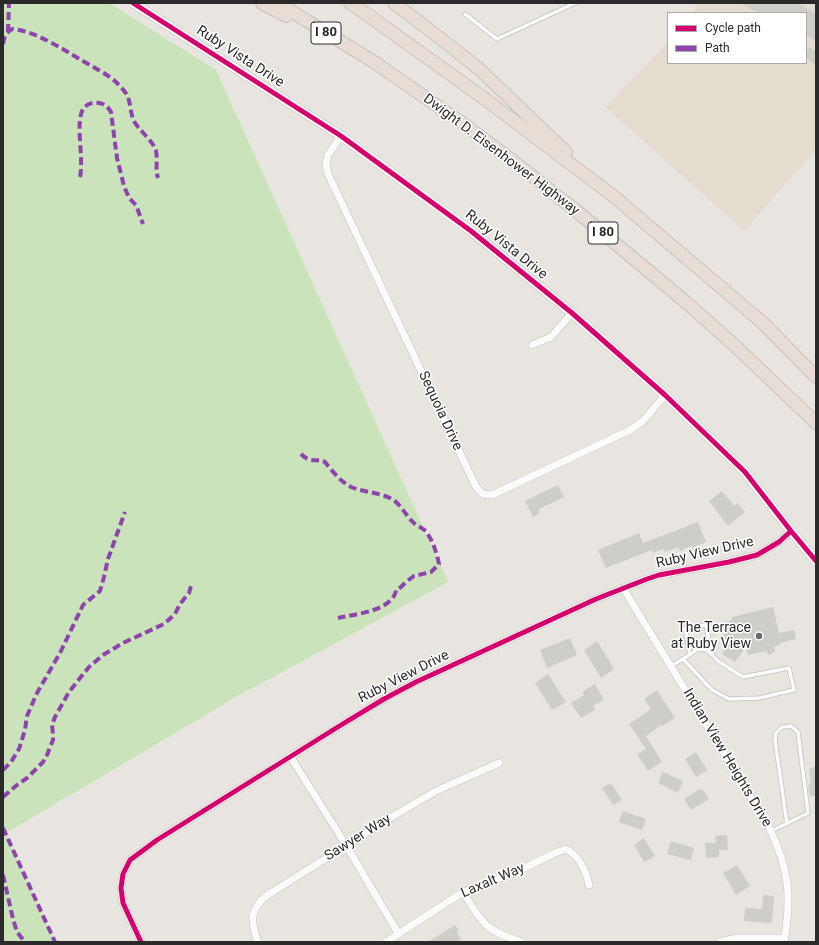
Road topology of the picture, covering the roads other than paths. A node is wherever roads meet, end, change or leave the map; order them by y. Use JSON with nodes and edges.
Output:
{"nodes":[{"id":1,"x":133,"y":3,"type":"edge"},
{"id":2,"x":262,"y":3,"type":"edge"},
{"id":3,"x":278,"y":3,"type":"edge"},
{"id":4,"x":350,"y":3,"type":"edge"},
{"id":5,"x":394,"y":3,"type":"edge"},
{"id":6,"x":575,"y":3,"type":"edge"},
{"id":7,"x":465,"y":14,"type":"dead end"},
{"id":8,"x":374,"y":62,"type":"junction"},
{"id":9,"x":341,"y":136,"type":"junction"},
{"id":10,"x":612,"y":195,"type":"junction"},
{"id":11,"x":572,"y":313,"type":"junction"},
{"id":12,"x":532,"y":345,"type":"dead end"},
{"id":13,"x":816,"y":377,"type":"edge"},
{"id":14,"x":665,"y":395,"type":"junction"},
{"id":15,"x":816,"y":424,"type":"edge"},
{"id":16,"x":791,"y":531,"type":"junction"},
{"id":17,"x":816,"y":561,"type":"edge"},
{"id":18,"x":623,"y":588,"type":"junction"},
{"id":19,"x":690,"y":655,"type":"junction"},
{"id":20,"x":712,"y":655,"type":"junction"},
{"id":21,"x":683,"y":659,"type":"junction"},
{"id":22,"x":671,"y":666,"type":"junction"},
{"id":23,"x":290,"y":756,"type":"junction"},
{"id":24,"x":499,"y":763,"type":"dead end"},
{"id":25,"x":787,"y":824,"type":"junction"},
{"id":26,"x":771,"y":831,"type":"junction"},
{"id":27,"x":346,"y":845,"type":"junction"},
{"id":28,"x":589,"y":884,"type":"dead end"},
{"id":29,"x":463,"y":892,"type":"junction"},
{"id":30,"x":398,"y":933,"type":"junction"},
{"id":31,"x":785,"y":940,"type":"edge"},
{"id":32,"x":141,"y":942,"type":"edge"},
{"id":33,"x":258,"y":942,"type":"edge"},
{"id":34,"x":386,"y":942,"type":"edge"},
{"id":35,"x":522,"y":942,"type":"edge"},
{"id":36,"x":720,"y":942,"type":"edge"}],
"edges":[{"from":1,"to":9,"type":"street","name":"Ruby Vista Drive"},
{"from":2,"to":8,"type":"highway"},
{"from":3,"to":8,"type":"highway","name":"Dwight D. Eisenhower Highway","number":"I 80"},
{"from":4,"to":10,"type":"highway","number":"I 80"},
{"from":5,"to":10,"type":"highway"},
{"from":6,"to":7,"type":"lane"},
{"from":8,"to":15,"type":"highway","name":"Dwight D. Eisenhower Highway","number":"I 80"},
{"from":9,"to":11,"type":"street","name":"Ruby Vista Drive"},
{"from":9,"to":14,"type":"street","name":"Sequoia Drive"},
{"from":10,"to":13,"type":"highway","number":"I 80"},
{"from":11,"to":12,"type":"street"},
{"from":11,"to":14,"type":"street","name":"Ruby Vista Drive"},
{"from":14,"to":16,"type":"street","name":"Ruby Vista Drive"},
{"from":16,"to":17,"type":"street","name":"Ruby Vista Drive"},
{"from":16,"to":18,"type":"street","name":"Ruby View Drive"},
{"from":18,"to":22,"type":"street","name":"Indian View Heights Drive"},
{"from":18,"to":23,"type":"street","name":"Ruby View Drive"},
{"from":19,"to":20,"type":"lane"},
{"from":19,"to":20,"type":"lane"},
{"from":19,"to":21,"type":"lane"},
{"from":20,"to":21,"type":"lane"},
{"from":21,"to":22,"type":"lane"},
{"from":22,"to":26,"type":"street","name":"Indian View Heights Drive"},
{"from":23,"to":27,"type":"street"},
{"from":23,"to":32,"type":"street","name":"Ruby View Drive"},
{"from":24,"to":27,"type":"street","name":"Sawyer Way"},
{"from":25,"to":25,"type":"lane"},
{"from":25,"to":26,"type":"lane"},
{"from":26,"to":31,"type":"street","name":"Indian View Heights Drive"},
{"from":27,"to":30,"type":"street"},
{"from":27,"to":33,"type":"street","name":"Sawyer Way"},
{"from":28,"to":29,"type":"street","name":"Laxalt Way"},
{"from":29,"to":30,"type":"street","name":"Laxalt Way"},
{"from":29,"to":35,"type":"street"},
{"from":30,"to":34,"type":"street","name":"Laxalt Way"},
{"from":31,"to":36,"type":"street"}]}
